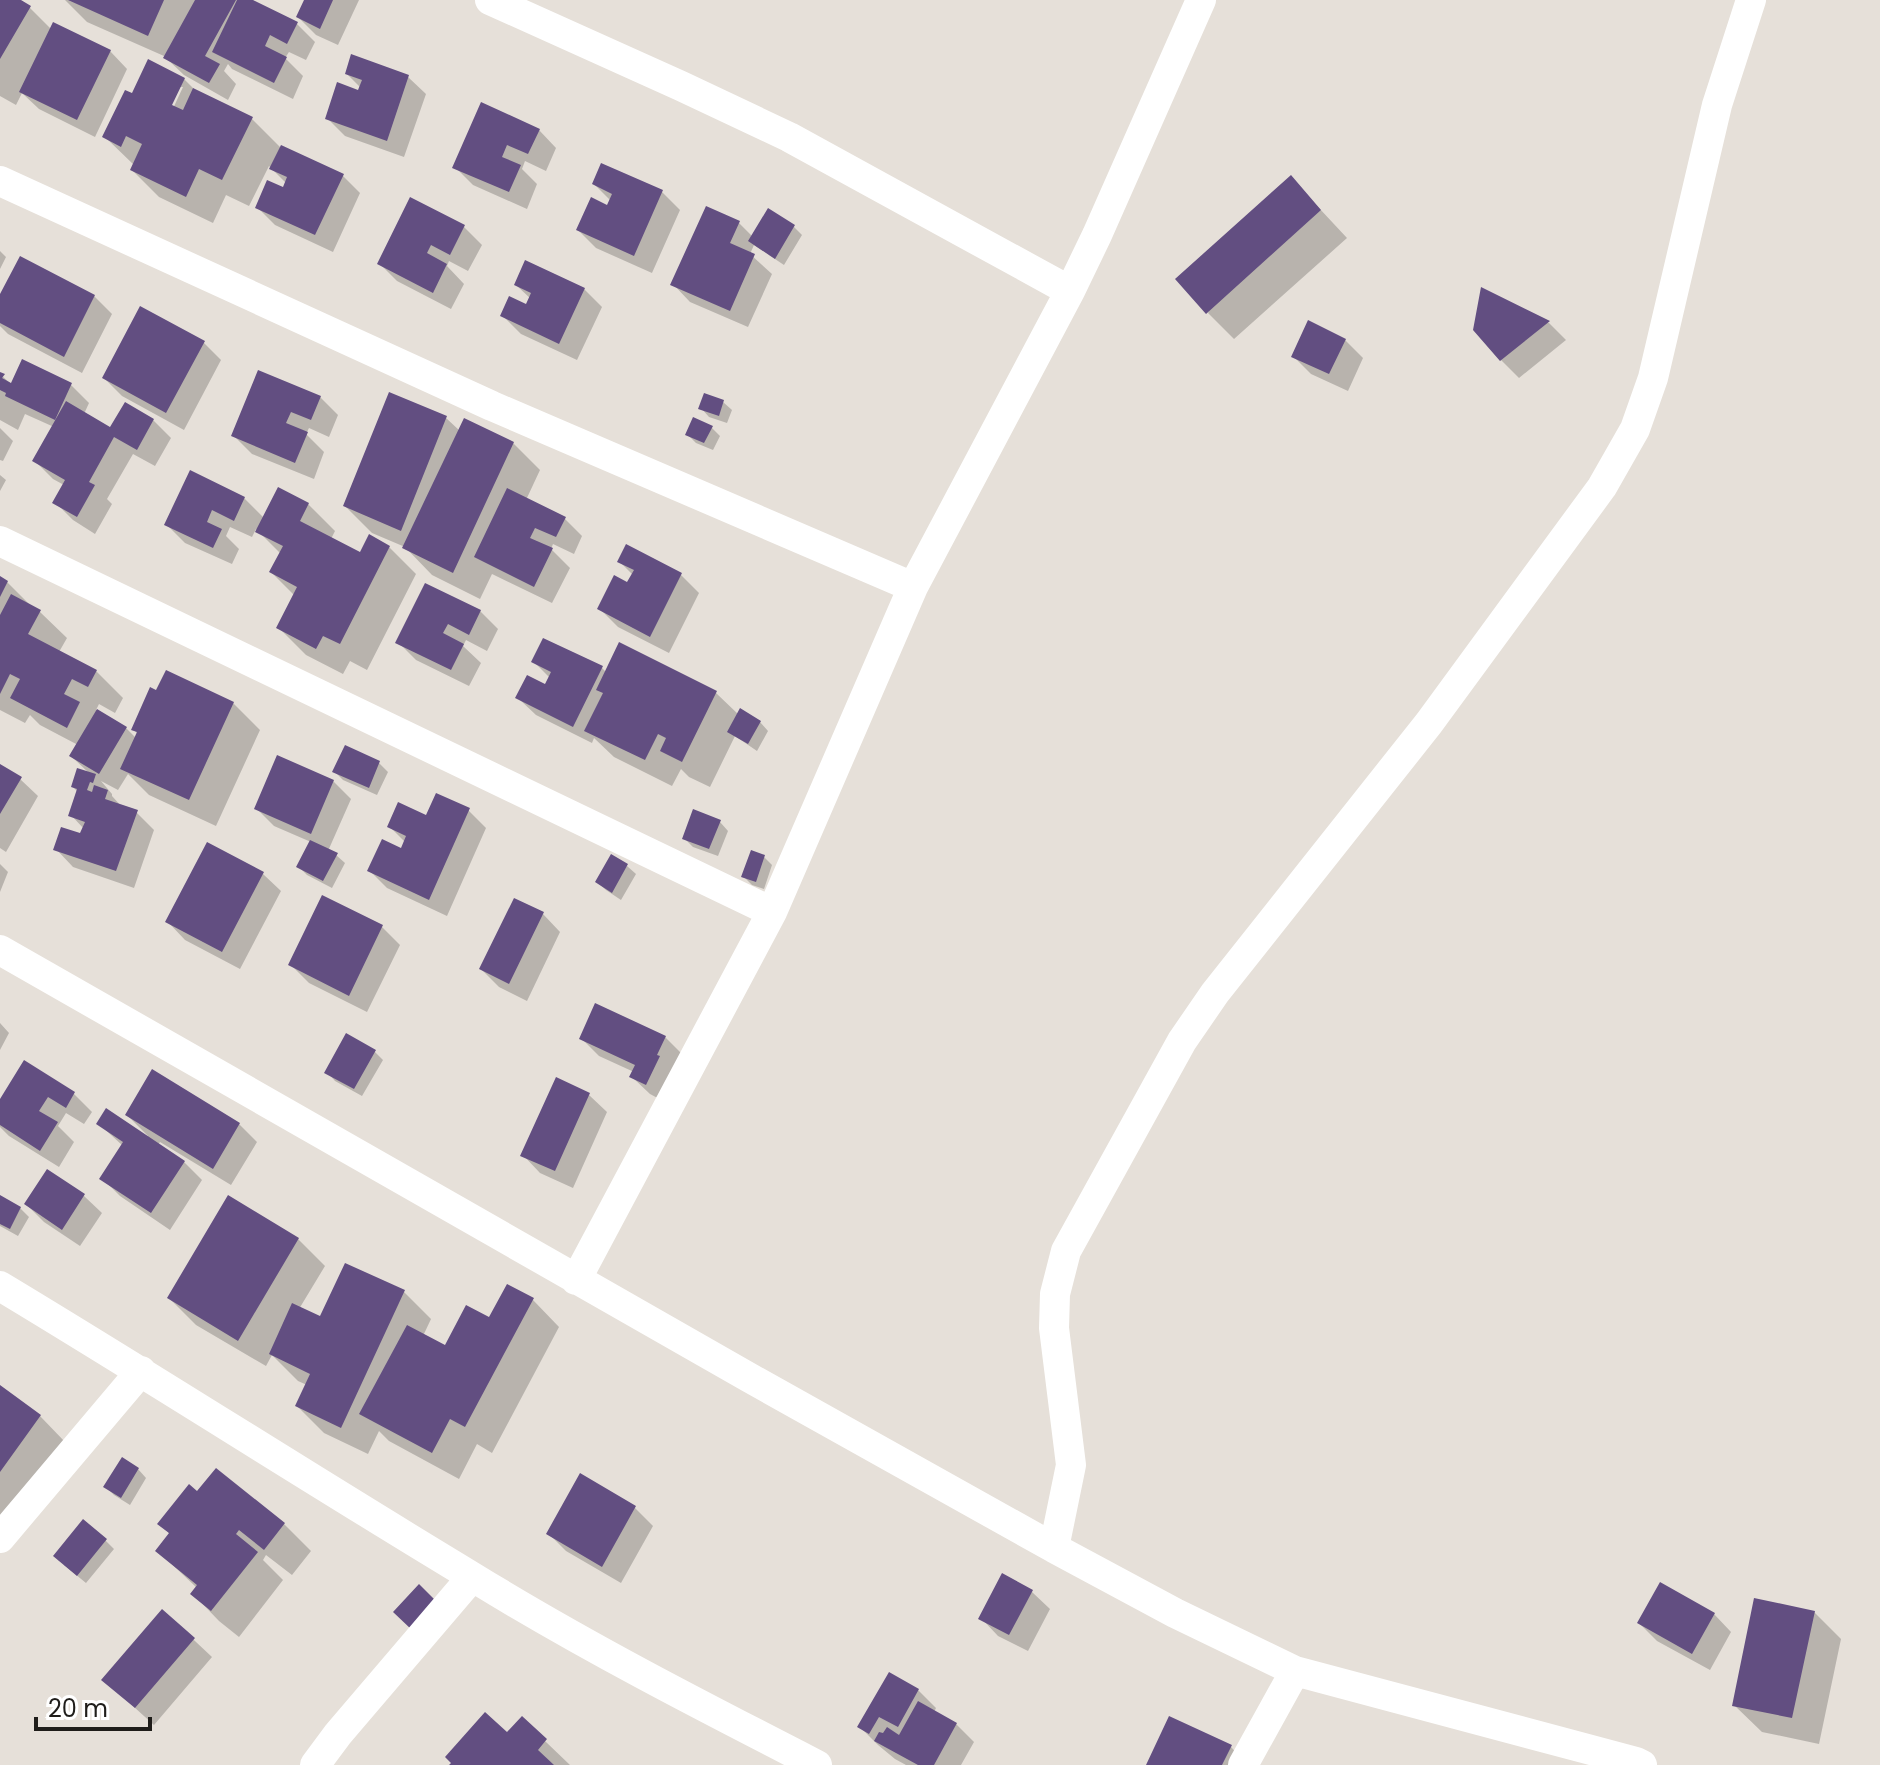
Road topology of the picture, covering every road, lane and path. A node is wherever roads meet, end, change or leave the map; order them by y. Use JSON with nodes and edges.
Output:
{"nodes":[{"id":1,"x":490,"y":0,"type":"edge"},
{"id":2,"x":1201,"y":0,"type":"edge"},
{"id":3,"x":1751,"y":0,"type":"edge"},
{"id":4,"x":0,"y":181,"type":"edge"},
{"id":5,"x":1070,"y":291,"type":"junction"},
{"id":6,"x":0,"y":541,"type":"edge"},
{"id":7,"x":913,"y":587,"type":"junction"},
{"id":8,"x":772,"y":912,"type":"junction"},
{"id":9,"x":0,"y":950,"type":"edge"},
{"id":10,"x":576,"y":1280,"type":"junction"},
{"id":11,"x":0,"y":1286,"type":"edge"},
{"id":12,"x":141,"y":1371,"type":"junction"},
{"id":13,"x":0,"y":1538,"type":"edge"},
{"id":14,"x":1054,"y":1548,"type":"junction"},
{"id":15,"x":472,"y":1577,"type":"junction"},
{"id":16,"x":1295,"y":1671,"type":"junction"},
{"id":17,"x":315,"y":1765,"type":"edge"},
{"id":18,"x":817,"y":1765,"type":"edge"},
{"id":19,"x":1243,"y":1765,"type":"edge"},
{"id":20,"x":1642,"y":1765,"type":"edge"}],
"edges":[{"from":1,"to":5,"type":"street"},
{"from":2,"to":5,"type":"street"},
{"from":3,"to":14,"type":"street"},
{"from":4,"to":7,"type":"street"},
{"from":5,"to":7,"type":"street"},
{"from":6,"to":8,"type":"street"},
{"from":7,"to":8,"type":"street"},
{"from":8,"to":10,"type":"street"},
{"from":9,"to":10,"type":"street"},
{"from":10,"to":14,"type":"street"},
{"from":11,"to":12,"type":"street"},
{"from":12,"to":13,"type":"street"},
{"from":12,"to":15,"type":"street"},
{"from":14,"to":16,"type":"street"},
{"from":15,"to":17,"type":"street"},
{"from":15,"to":18,"type":"street"},
{"from":16,"to":19,"type":"street"},
{"from":16,"to":20,"type":"street"}]}
